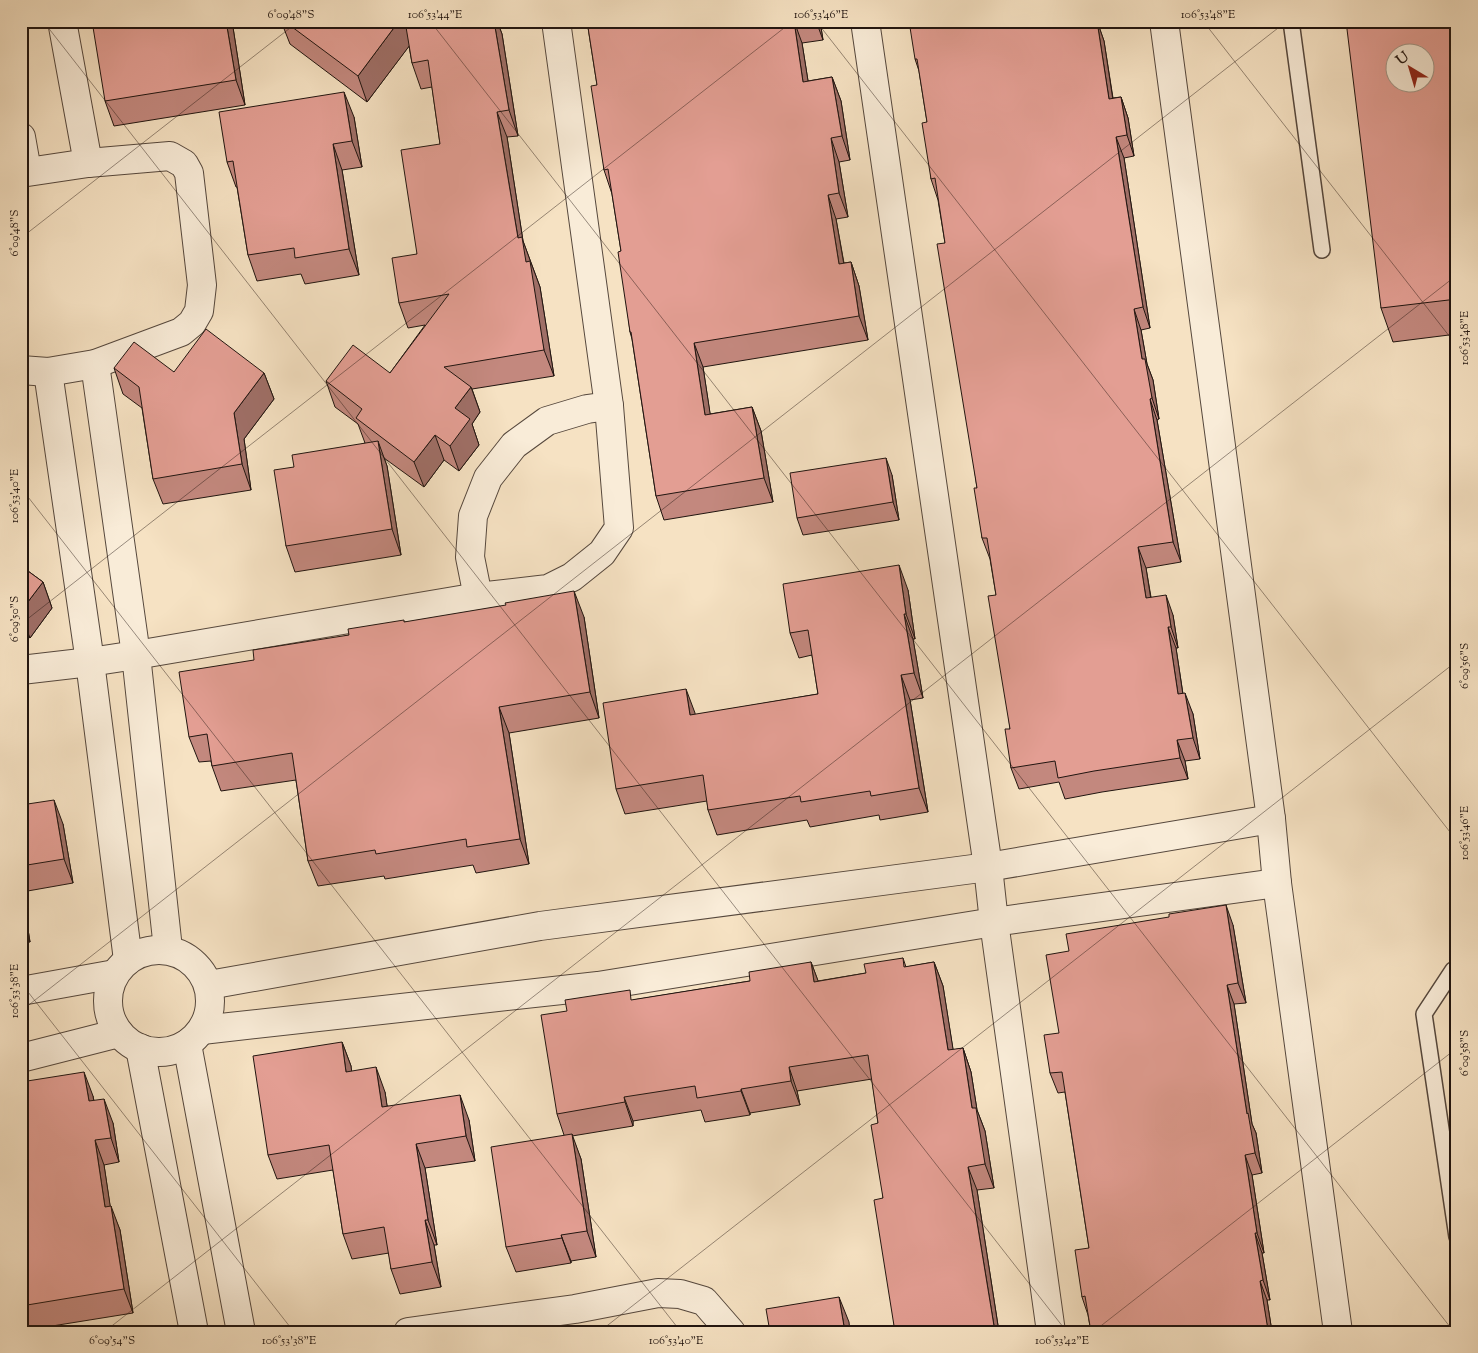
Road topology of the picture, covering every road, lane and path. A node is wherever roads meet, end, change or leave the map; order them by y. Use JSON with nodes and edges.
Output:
{"nodes":[{"id":1,"x":62,"y":21,"type":"edge"},
{"id":2,"x":556,"y":21,"type":"edge"},
{"id":3,"x":865,"y":21,"type":"edge"},
{"id":4,"x":1164,"y":21,"type":"edge"},
{"id":5,"x":1291,"y":21,"type":"edge"},
{"id":6,"x":21,"y":137,"type":"edge"},
{"id":7,"x":88,"y":163,"type":"junction"},
{"id":8,"x":24,"y":172,"type":"edge"},
{"id":9,"x":1322,"y":250,"type":"dead end"},
{"id":10,"x":96,"y":364,"type":"junction"},
{"id":11,"x":21,"y":370,"type":"edge"},
{"id":12,"x":48,"y":372,"type":"junction"},
{"id":13,"x":609,"y":406,"type":"junction"},
{"id":14,"x":478,"y":597,"type":"junction"},
{"id":15,"x":136,"y":655,"type":"junction"},
{"id":16,"x":90,"y":662,"type":"junction"},
{"id":17,"x":21,"y":670,"type":"edge"},
{"id":18,"x":1271,"y":820,"type":"junction"},
{"id":19,"x":988,"y":866,"type":"junction"},
{"id":20,"x":1278,"y":883,"type":"junction"},
{"id":21,"x":994,"y":922,"type":"junction"},
{"id":22,"x":168,"y":949,"type":"junction"},
{"id":23,"x":121,"y":967,"type":"junction"},
{"id":24,"x":1457,"y":968,"type":"edge"},
{"id":25,"x":209,"y":985,"type":"junction"},
{"id":26,"x":21,"y":991,"type":"edge"},
{"id":27,"x":195,"y":1037,"type":"junction"},
{"id":28,"x":129,"y":1041,"type":"junction"},
{"id":29,"x":21,"y":1058,"type":"edge"},
{"id":30,"x":1457,"y":1237,"type":"edge"},
{"id":31,"x":576,"y":1320,"type":"edge"},
{"id":32,"x":194,"y":1332,"type":"edge"},
{"id":33,"x":241,"y":1332,"type":"edge"},
{"id":34,"x":408,"y":1332,"type":"edge"},
{"id":35,"x":731,"y":1332,"type":"edge"},
{"id":36,"x":1051,"y":1332,"type":"edge"},
{"id":37,"x":1338,"y":1332,"type":"edge"}],
"edges":[{"from":1,"to":7,"type":"street"},
{"from":2,"to":13,"type":"street"},
{"from":3,"to":19,"type":"street"},
{"from":4,"to":18,"type":"street"},
{"from":5,"to":9,"type":"lane"},
{"from":6,"to":8,"type":"street"},
{"from":7,"to":8,"type":"street"},
{"from":7,"to":10,"type":"street"},
{"from":10,"to":12,"type":"street"},
{"from":10,"to":15,"type":"street"},
{"from":11,"to":12,"type":"street"},
{"from":12,"to":16,"type":"street"},
{"from":13,"to":14,"type":"street"},
{"from":13,"to":14,"type":"street"},
{"from":14,"to":15,"type":"street"},
{"from":15,"to":16,"type":"street"},
{"from":15,"to":22,"type":"street"},
{"from":16,"to":17,"type":"street"},
{"from":16,"to":23,"type":"street"},
{"from":18,"to":19,"type":"street"},
{"from":18,"to":20,"type":"street"},
{"from":19,"to":21,"type":"street"},
{"from":19,"to":25,"type":"street"},
{"from":20,"to":21,"type":"street"},
{"from":20,"to":37,"type":"street"},
{"from":21,"to":27,"type":"street"},
{"from":21,"to":36,"type":"street"},
{"from":22,"to":23,"type":"street"},
{"from":22,"to":25,"type":"street"},
{"from":23,"to":26,"type":"street"},
{"from":23,"to":28,"type":"street"},
{"from":24,"to":30,"type":"lane"},
{"from":25,"to":27,"type":"street"},
{"from":27,"to":28,"type":"street"},
{"from":27,"to":33,"type":"street"},
{"from":28,"to":29,"type":"street"},
{"from":28,"to":32,"type":"street"},
{"from":31,"to":34,"type":"street"},
{"from":31,"to":35,"type":"street"}]}
